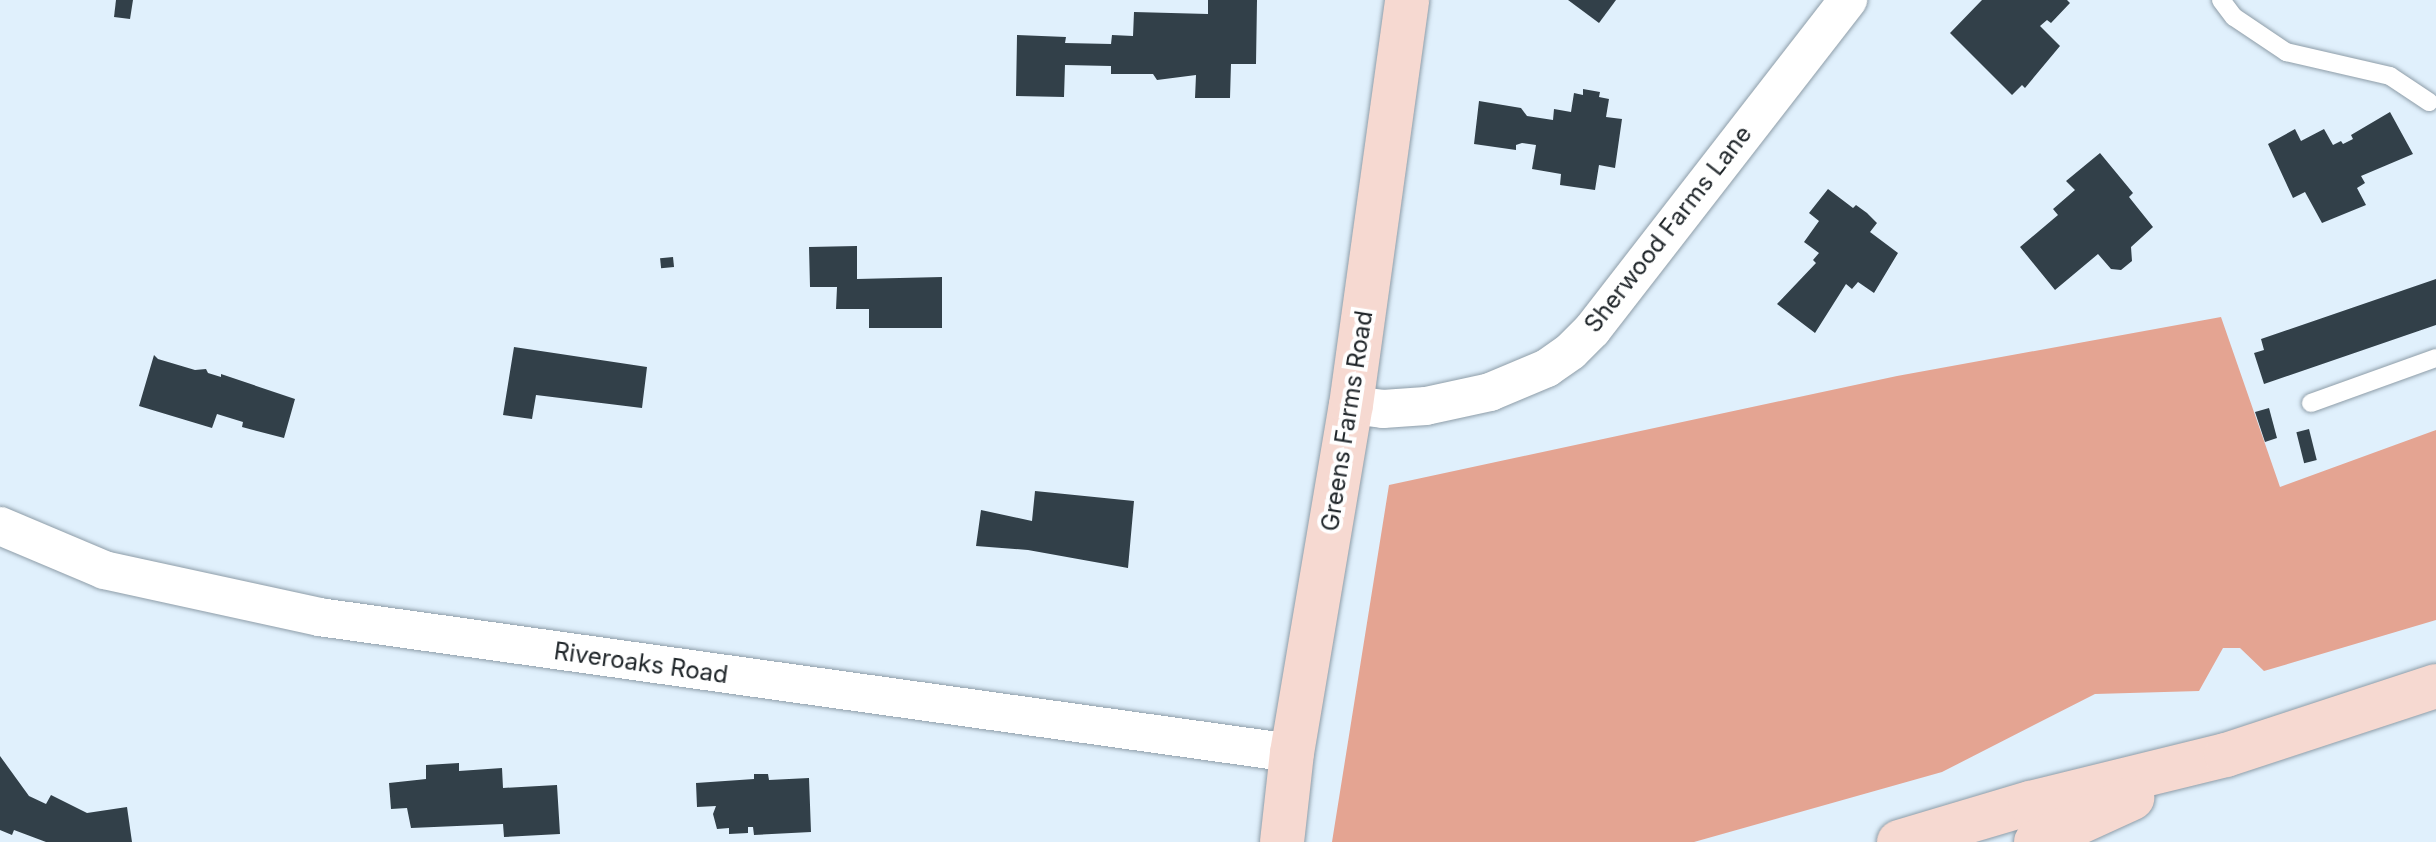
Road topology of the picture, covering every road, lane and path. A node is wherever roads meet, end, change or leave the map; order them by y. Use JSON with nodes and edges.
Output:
{"nodes":[{"id":1,"x":1407,"y":0,"type":"edge"},
{"id":2,"x":1848,"y":0,"type":"edge"},
{"id":3,"x":2221,"y":0,"type":"edge"},
{"id":4,"x":2429,"y":102,"type":"dead end"},
{"id":5,"x":2436,"y":358,"type":"edge"},
{"id":6,"x":2311,"y":403,"type":"dead end"},
{"id":7,"x":1351,"y":405,"type":"junction"},
{"id":8,"x":0,"y":526,"type":"edge"},
{"id":9,"x":2436,"y":686,"type":"edge"},
{"id":10,"x":1292,"y":753,"type":"junction"},
{"id":11,"x":2226,"y":755,"type":"junction"},
{"id":12,"x":1282,"y":842,"type":"edge"},
{"id":13,"x":1899,"y":842,"type":"edge"},
{"id":14,"x":2036,"y":842,"type":"edge"}],
"edges":[{"from":1,"to":7,"type":"main road","name":"Greens Farms Road"},
{"from":2,"to":7,"type":"street","name":"Sherwood Farms Lane"},
{"from":3,"to":4,"type":"lane"},
{"from":5,"to":6,"type":"lane"},
{"from":7,"to":10,"type":"main road","name":"Greens Farms Road"},
{"from":8,"to":10,"type":"street","name":"Riveroaks Road"},
{"from":9,"to":11,"type":"main road"},
{"from":10,"to":12,"type":"main road","name":"Greens Farms Road"},
{"from":11,"to":13,"type":"main road"},
{"from":11,"to":14,"type":"main road"}]}
